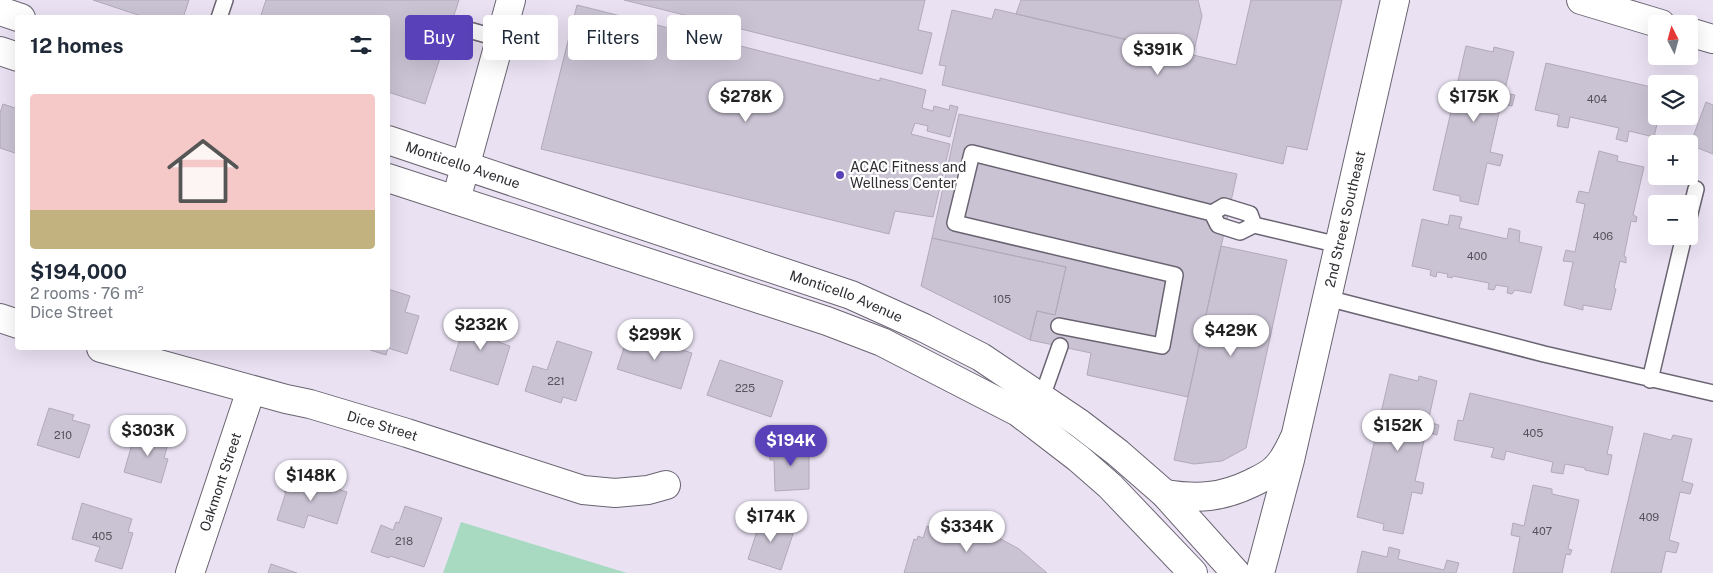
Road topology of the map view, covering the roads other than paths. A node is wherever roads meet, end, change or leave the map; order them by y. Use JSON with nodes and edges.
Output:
{"nodes":[{"id":1,"x":225,"y":0,"type":"edge"},
{"id":2,"x":511,"y":0,"type":"edge"},
{"id":3,"x":1396,"y":0,"type":"edge"},
{"id":4,"x":1581,"y":0,"type":"edge"},
{"id":5,"x":0,"y":11,"type":"edge"},
{"id":6,"x":220,"y":15,"type":"edge"},
{"id":7,"x":507,"y":15,"type":"edge"},
{"id":8,"x":15,"y":16,"type":"edge"},
{"id":9,"x":1648,"y":20,"type":"edge"},
{"id":10,"x":1698,"y":35,"type":"edge"},
{"id":11,"x":1713,"y":39,"type":"edge"},
{"id":12,"x":0,"y":51,"type":"edge"},
{"id":13,"x":15,"y":55,"type":"edge"},
{"id":14,"x":495,"y":60,"type":"edge"},
{"id":15,"x":390,"y":141,"type":"edge"},
{"id":16,"x":465,"y":167,"type":"junction"},
{"id":17,"x":390,"y":179,"type":"edge"},
{"id":18,"x":1696,"y":188,"type":"dead end"},
{"id":19,"x":1694,"y":195,"type":"edge"},
{"id":20,"x":456,"y":200,"type":"junction"},
{"id":21,"x":1339,"y":245,"type":"junction"},
{"id":22,"x":1682,"y":245,"type":"edge"},
{"id":23,"x":1327,"y":298,"type":"junction"},
{"id":24,"x":0,"y":318,"type":"edge"},
{"id":25,"x":15,"y":323,"type":"edge"},
{"id":26,"x":1059,"y":326,"type":"dead end"},
{"id":27,"x":1060,"y":346,"type":"dead end"},
{"id":28,"x":108,"y":350,"type":"edge"},
{"id":29,"x":1650,"y":380,"type":"junction"},
{"id":30,"x":252,"y":390,"type":"junction"},
{"id":31,"x":1713,"y":393,"type":"edge"},
{"id":32,"x":1042,"y":397,"type":"junction"},
{"id":33,"x":1295,"y":438,"type":"junction"},
{"id":34,"x":666,"y":485,"type":"dead end"},
{"id":35,"x":1165,"y":494,"type":"junction"},
{"id":36,"x":190,"y":573,"type":"edge"},
{"id":37,"x":1192,"y":573,"type":"edge"},
{"id":38,"x":1236,"y":573,"type":"edge"},
{"id":39,"x":1260,"y":573,"type":"edge"}],
"edges":[{"from":1,"to":6,"type":"lane"},
{"from":2,"to":7,"type":"main road"},
{"from":3,"to":21,"type":"main road","name":"2nd Street Southeast"},
{"from":4,"to":9,"type":"main road"},
{"from":5,"to":8,"type":"main road"},
{"from":10,"to":11,"type":"main road"},
{"from":12,"to":13,"type":"main road"},
{"from":14,"to":16,"type":"main road"},
{"from":15,"to":16,"type":"main road","name":"Monticello Avenue"},
{"from":16,"to":20,"type":"main road"},
{"from":16,"to":32,"type":"main road","name":"Monticello Avenue"},
{"from":17,"to":20,"type":"main road"},
{"from":18,"to":19,"type":"lane"},
{"from":20,"to":37,"type":"main road"},
{"from":21,"to":23,"type":"main road","name":"2nd Street Southeast"},
{"from":21,"to":26,"type":"lane"},
{"from":22,"to":29,"type":"lane"},
{"from":23,"to":29,"type":"lane"},
{"from":23,"to":33,"type":"main road","name":"2nd Street Southeast"},
{"from":24,"to":25,"type":"main road"},
{"from":27,"to":32,"type":"lane"},
{"from":28,"to":30,"type":"main road","name":"Dice Street"},
{"from":29,"to":31,"type":"lane"},
{"from":30,"to":34,"type":"main road","name":"Dice Street"},
{"from":30,"to":36,"type":"main road","name":"Oakmont Street"},
{"from":32,"to":35,"type":"main road","name":"Monticello Avenue"},
{"from":33,"to":35,"type":"main road","name":"2nd Street Southeast"},
{"from":33,"to":39,"type":"main road","name":"2nd Street Southeast"},
{"from":35,"to":38,"type":"main road","name":"Monticello Avenue"}]}
